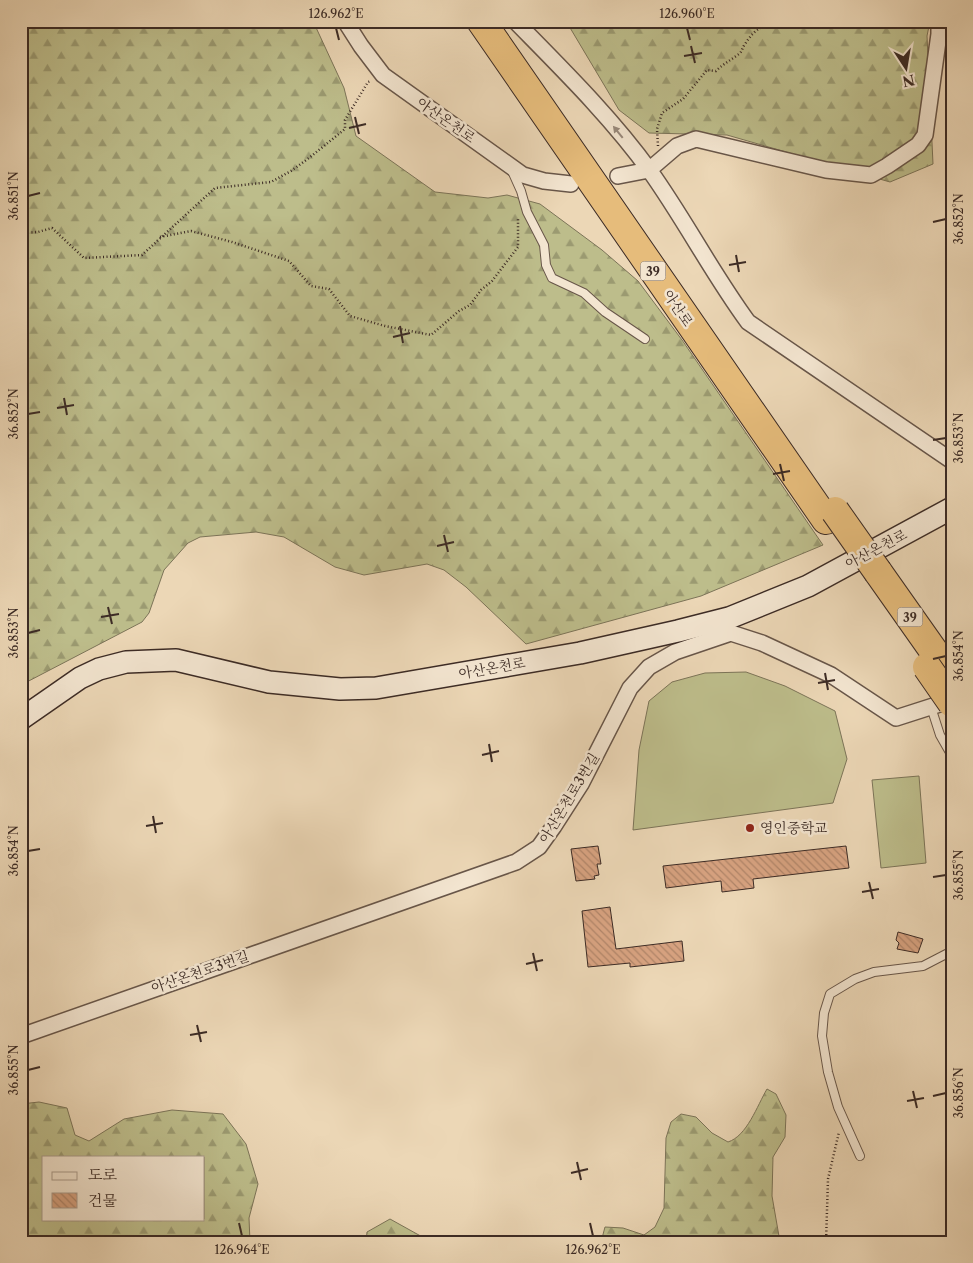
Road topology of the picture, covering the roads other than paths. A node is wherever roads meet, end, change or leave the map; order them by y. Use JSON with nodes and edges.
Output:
{"nodes":[{"id":1,"x":345,"y":21,"type":"edge"},
{"id":2,"x":480,"y":21,"type":"edge"},
{"id":3,"x":501,"y":21,"type":"edge"},
{"id":4,"x":515,"y":21,"type":"edge"},
{"id":5,"x":943,"y":28,"type":"edge"},
{"id":6,"x":509,"y":164,"type":"junction"},
{"id":7,"x":649,"y":170,"type":"junction"},
{"id":8,"x":618,"y":176,"type":"dead end"},
{"id":9,"x":571,"y":184,"type":"dead end"},
{"id":10,"x":645,"y":339,"type":"dead end"},
{"id":11,"x":952,"y":461,"type":"edge"},
{"id":12,"x":952,"y":508,"type":"edge"},
{"id":13,"x":830,"y":516,"type":"junction"},
{"id":14,"x":729,"y":625,"type":"junction"},
{"id":15,"x":940,"y":669,"type":"edge"},
{"id":16,"x":945,"y":704,"type":"edge"},
{"id":17,"x":21,"y":719,"type":"edge"},
{"id":18,"x":952,"y":756,"type":"edge"},
{"id":19,"x":952,"y":951,"type":"edge"},
{"id":20,"x":21,"y":1036,"type":"edge"},
{"id":21,"x":860,"y":1156,"type":"dead end"}],
"edges":[{"from":1,"to":6,"type":"street","name":"아산온천로"},
{"from":2,"to":13,"type":"highway","name":"아산로","number":"39"},
{"from":3,"to":13,"type":"highway","name":"아산로","number":"39"},
{"from":7,"to":4,"type":"street","one_way":true},
{"from":5,"to":7,"type":"street"},
{"from":6,"to":9,"type":"street","name":"아산온천로"},
{"from":6,"to":10,"type":"lane"},
{"from":7,"to":8,"type":"street"},
{"from":7,"to":11,"type":"street"},
{"from":12,"to":14,"type":"main road","name":"아산온천로"},
{"from":13,"to":15,"type":"highway","number":"39"},
{"from":14,"to":16,"type":"street"},
{"from":14,"to":17,"type":"main road","name":"아산온천로"},
{"from":14,"to":20,"type":"street","name":"아산온천로3번길"},
{"from":15,"to":16,"type":"highway","number":"39","bridge":true},
{"from":16,"to":18,"type":"lane"},
{"from":19,"to":21,"type":"lane"}]}
